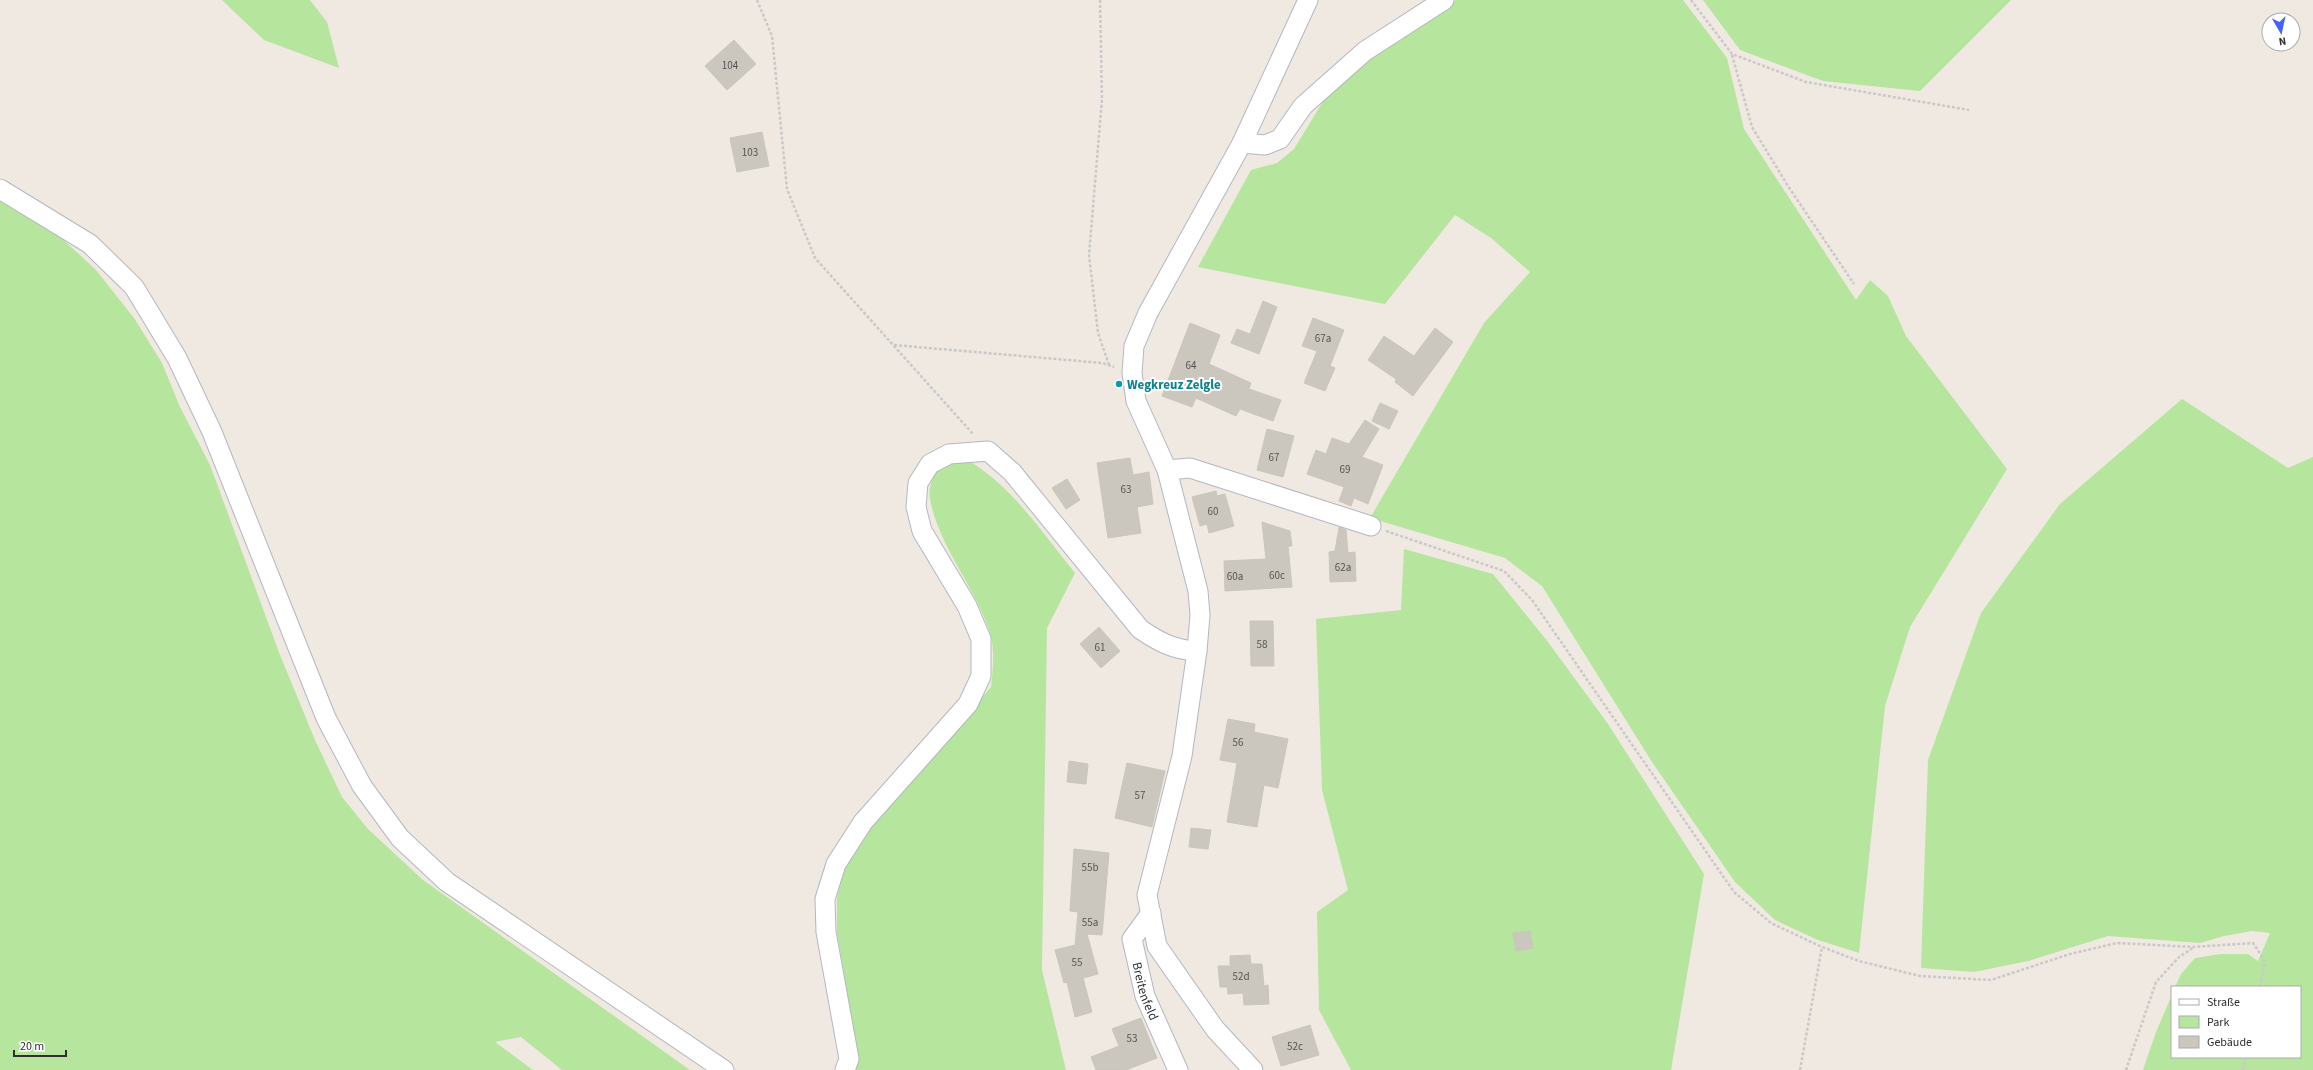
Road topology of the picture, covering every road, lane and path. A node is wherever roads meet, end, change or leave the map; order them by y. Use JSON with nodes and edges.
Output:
{"nodes":[{"id":1,"x":757,"y":0,"type":"edge"},
{"id":2,"x":1100,"y":0,"type":"edge"},
{"id":3,"x":1308,"y":0,"type":"edge"},
{"id":4,"x":1444,"y":0,"type":"edge"},
{"id":5,"x":1691,"y":0,"type":"edge"},
{"id":6,"x":1732,"y":54,"type":"junction"},
{"id":7,"x":1969,"y":110,"type":"dead end"},
{"id":8,"x":1242,"y":143,"type":"junction"},
{"id":9,"x":0,"y":189,"type":"edge"},
{"id":10,"x":1854,"y":284,"type":"dead end"},
{"id":11,"x":894,"y":345,"type":"junction"},
{"id":12,"x":1109,"y":365,"type":"junction"},
{"id":13,"x":1132,"y":373,"type":"junction"},
{"id":14,"x":988,"y":451,"type":"junction"},
{"id":15,"x":1167,"y":470,"type":"junction"},
{"id":16,"x":1371,"y":526,"type":"joint"},
{"id":17,"x":1197,"y":651,"type":"junction"},
{"id":18,"x":1151,"y":913,"type":"junction"},
{"id":19,"x":1822,"y":947,"type":"junction"},
{"id":20,"x":2193,"y":947,"type":"junction"},
{"id":21,"x":2260,"y":986,"type":"edge"},
{"id":22,"x":2246,"y":1058,"type":"edge"},
{"id":23,"x":724,"y":1070,"type":"edge"},
{"id":24,"x":844,"y":1070,"type":"edge"},
{"id":25,"x":1178,"y":1070,"type":"edge"},
{"id":26,"x":1253,"y":1070,"type":"edge"},
{"id":27,"x":1800,"y":1070,"type":"edge"},
{"id":28,"x":2126,"y":1070,"type":"edge"},
{"id":29,"x":2243,"y":1070,"type":"edge"}],
"edges":[{"from":1,"to":11,"type":"path"},
{"from":2,"to":12,"type":"path"},
{"from":3,"to":8,"type":"street"},
{"from":4,"to":8,"type":"street"},
{"from":5,"to":6,"type":"path"},
{"from":6,"to":7,"type":"path"},
{"from":6,"to":10,"type":"path"},
{"from":8,"to":13,"type":"street"},
{"from":9,"to":23,"type":"street"},
{"from":11,"to":12,"type":"path"},
{"from":11,"to":14,"type":"path"},
{"from":12,"to":13,"type":"path"},
{"from":13,"to":15,"type":"street"},
{"from":14,"to":17,"type":"street"},
{"from":14,"to":24,"type":"street"},
{"from":15,"to":16,"type":"street"},
{"from":15,"to":17,"type":"street"},
{"from":16,"to":19,"type":"path"},
{"from":17,"to":18,"type":"street"},
{"from":18,"to":25,"type":"street","name":"Breitenfeld"},
{"from":18,"to":26,"type":"street"},
{"from":19,"to":20,"type":"path"},
{"from":19,"to":27,"type":"path"},
{"from":20,"to":21,"type":"path"},
{"from":20,"to":28,"type":"path"},
{"from":22,"to":29,"type":"path"}]}
